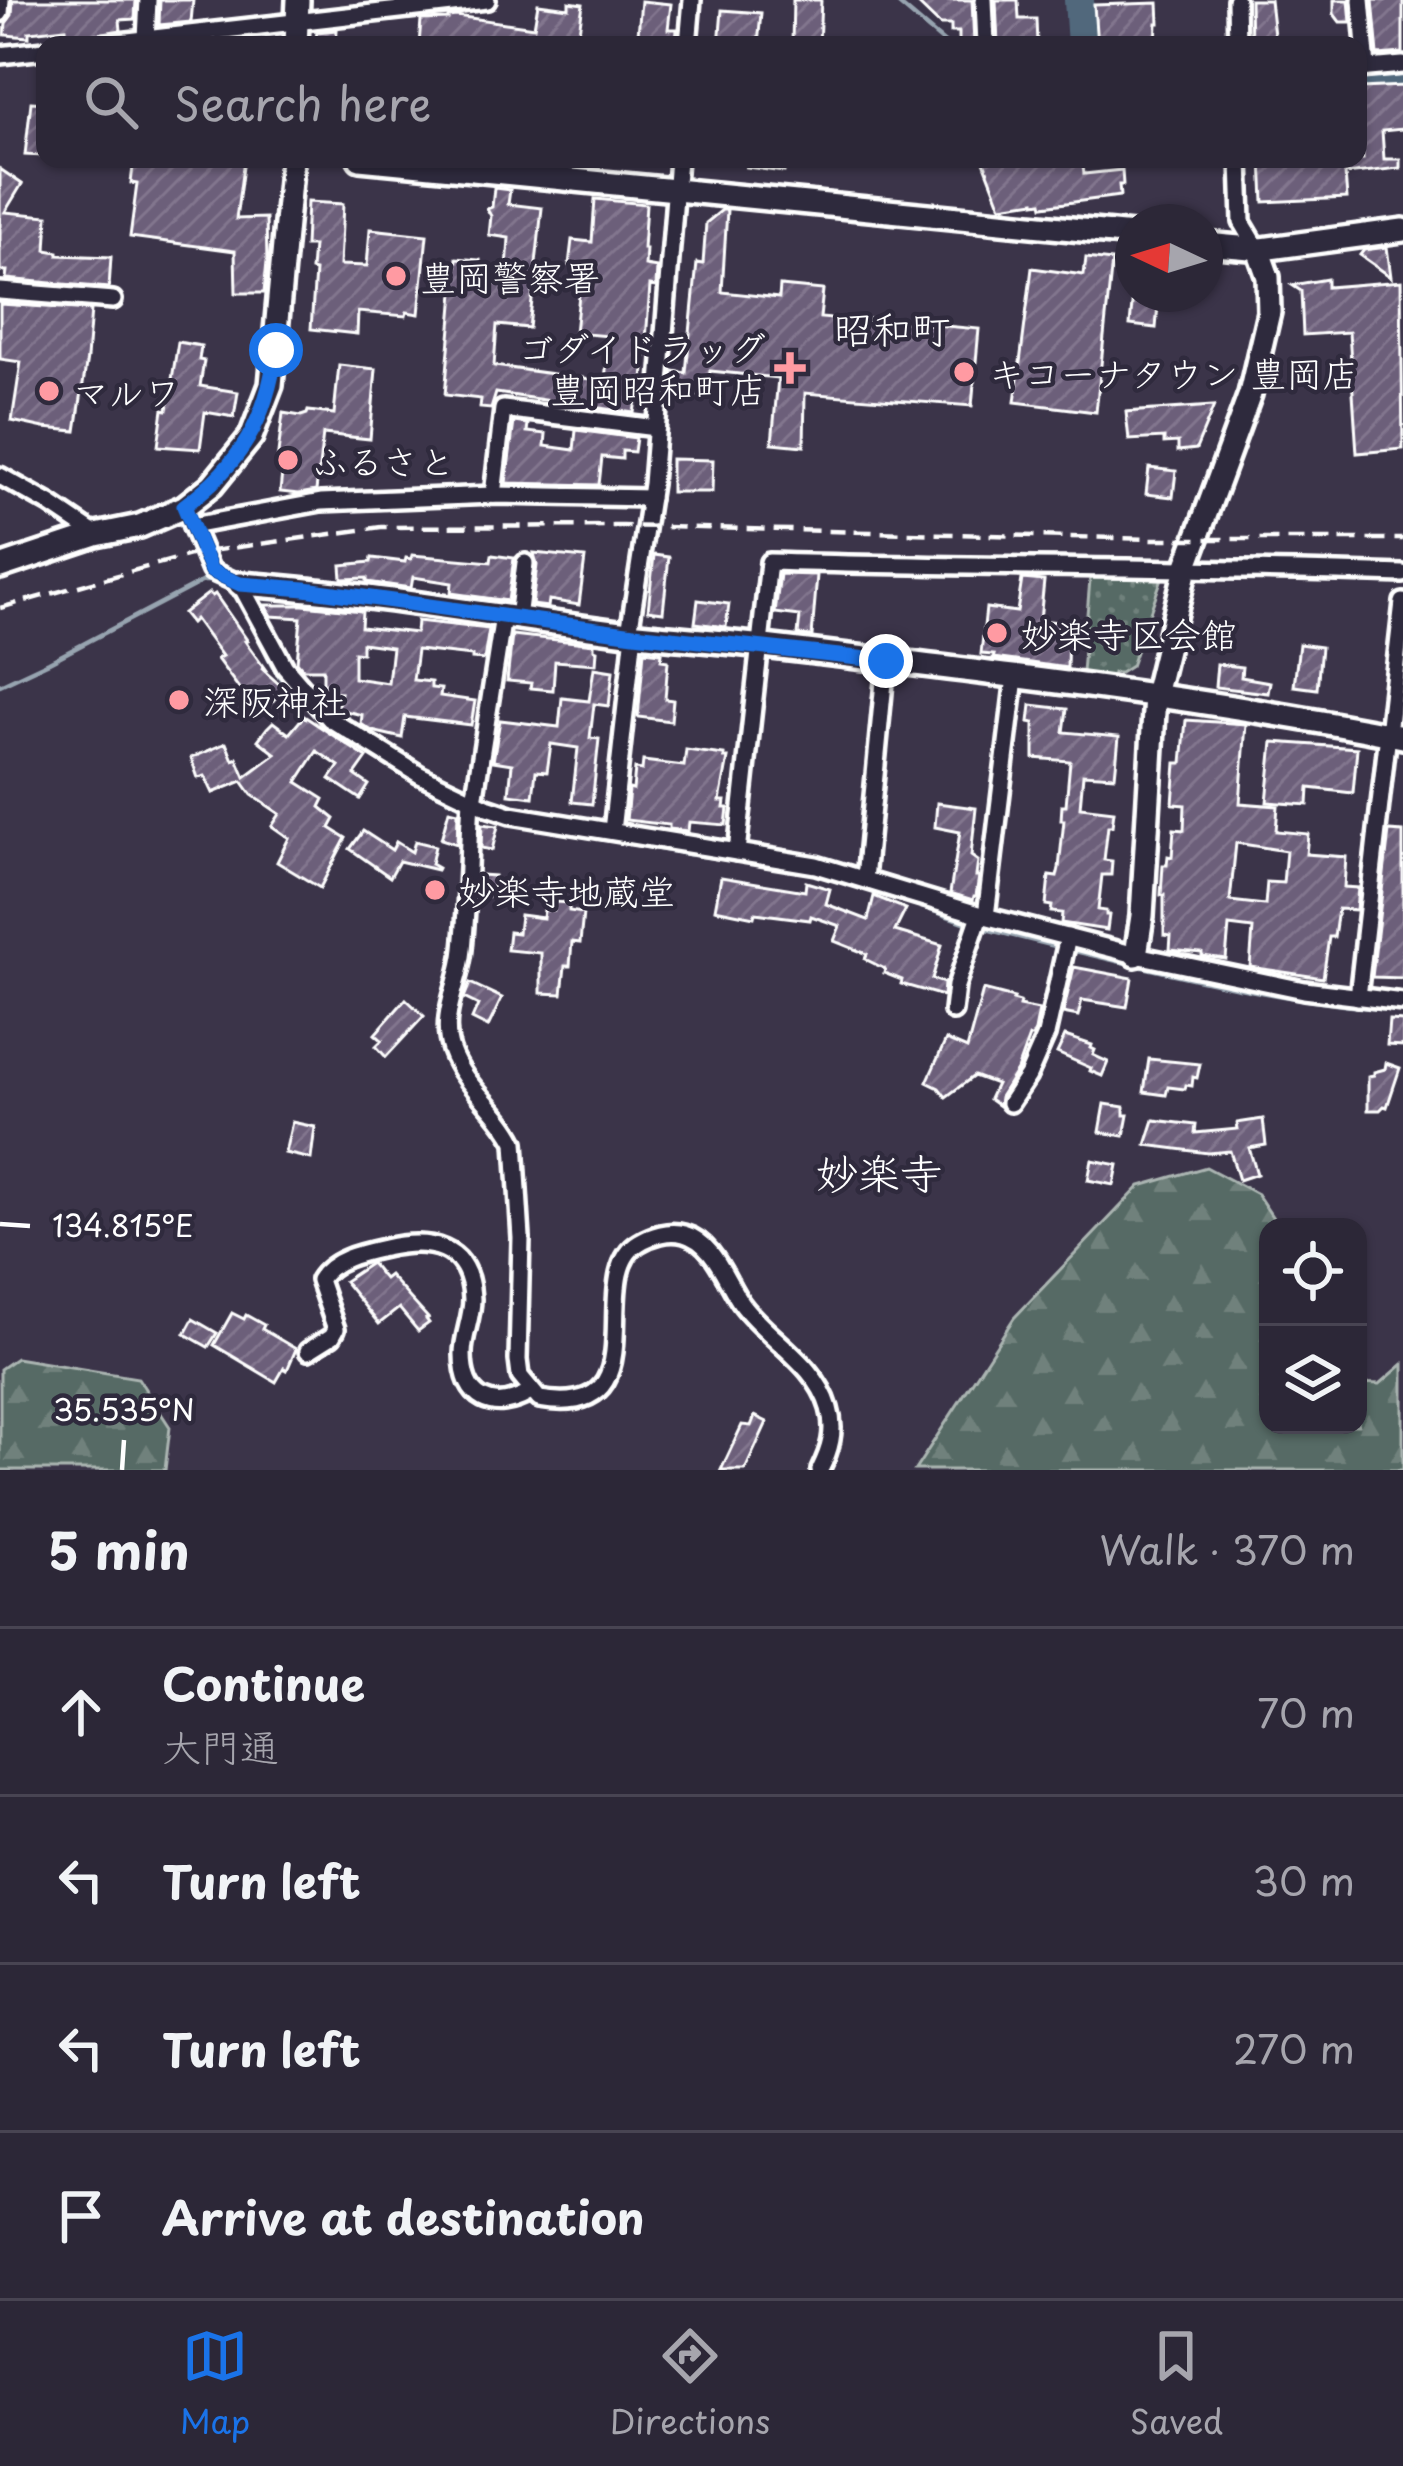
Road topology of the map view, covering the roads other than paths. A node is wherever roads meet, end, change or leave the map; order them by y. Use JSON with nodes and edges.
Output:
{"nodes":[{"id":1,"x":1,"y":0,"type":"edge"},
{"id":2,"x":148,"y":0,"type":"edge"},
{"id":3,"x":487,"y":0,"type":"edge"},
{"id":4,"x":692,"y":0,"type":"edge"},
{"id":5,"x":984,"y":0,"type":"edge"},
{"id":6,"x":1236,"y":0,"type":"edge"},
{"id":7,"x":1361,"y":0,"type":"edge"},
{"id":8,"x":422,"y":4,"type":"edge"},
{"id":9,"x":0,"y":13,"type":"edge"},
{"id":10,"x":297,"y":22,"type":"edge"},
{"id":11,"x":146,"y":36,"type":"edge"},
{"id":12,"x":173,"y":36,"type":"edge"},
{"id":13,"x":689,"y":36,"type":"edge"},
{"id":14,"x":986,"y":36,"type":"edge"},
{"id":15,"x":1237,"y":36,"type":"edge"},
{"id":16,"x":1362,"y":36,"type":"edge"},
{"id":17,"x":36,"y":51,"type":"edge"},
{"id":18,"x":0,"y":55,"type":"edge"},
{"id":19,"x":1403,"y":65,"type":"edge"},
{"id":20,"x":1367,"y":68,"type":"edge"},
{"id":21,"x":291,"y":168,"type":"edge"},
{"id":22,"x":449,"y":168,"type":"edge"},
{"id":23,"x":677,"y":168,"type":"edge"},
{"id":24,"x":1240,"y":168,"type":"edge"},
{"id":25,"x":675,"y":191,"type":"junction"},
{"id":26,"x":1403,"y":230,"type":"edge"},
{"id":27,"x":1115,"y":233,"type":"edge"},
{"id":28,"x":1223,"y":246,"type":"edge"},
{"id":29,"x":1258,"y":249,"type":"junction"},
{"id":30,"x":0,"y":291,"type":"edge"},
{"id":31,"x":113,"y":300,"type":"dead end"},
{"id":32,"x":656,"y":428,"type":"junction"},
{"id":33,"x":0,"y":476,"type":"edge"},
{"id":34,"x":493,"y":495,"type":"junction"},
{"id":35,"x":650,"y":498,"type":"junction"},
{"id":36,"x":188,"y":516,"type":"junction"},
{"id":37,"x":96,"y":535,"type":"junction"},
{"id":38,"x":525,"y":563,"type":"dead end"},
{"id":39,"x":0,"y":567,"type":"edge"},
{"id":40,"x":1186,"y":568,"type":"junction"},
{"id":41,"x":1403,"y":574,"type":"edge"},
{"id":42,"x":240,"y":584,"type":"junction"},
{"id":43,"x":1403,"y":602,"type":"edge"},
{"id":44,"x":511,"y":617,"type":"junction"},
{"id":45,"x":632,"y":633,"type":"junction"},
{"id":46,"x":760,"y":646,"type":"junction"},
{"id":47,"x":886,"y":661,"type":"junction"},
{"id":48,"x":1015,"y":677,"type":"junction"},
{"id":49,"x":1155,"y":695,"type":"junction"},
{"id":50,"x":1396,"y":736,"type":"edge"},
{"id":51,"x":472,"y":800,"type":"junction"},
{"id":52,"x":612,"y":831,"type":"junction"},
{"id":53,"x":737,"y":852,"type":"junction"},
{"id":54,"x":866,"y":879,"type":"junction"},
{"id":55,"x":983,"y":916,"type":"junction"},
{"id":56,"x":1068,"y":938,"type":"junction"},
{"id":57,"x":1136,"y":955,"type":"junction"},
{"id":58,"x":1358,"y":998,"type":"junction"},
{"id":59,"x":1403,"y":1002,"type":"edge"},
{"id":60,"x":953,"y":1011,"type":"dead end"},
{"id":61,"x":1010,"y":1103,"type":"dead end"},
{"id":62,"x":308,"y":1352,"type":"dead end"},
{"id":63,"x":531,"y":1392,"type":"junction"},
{"id":64,"x":820,"y":1470,"type":"edge"}],
"edges":[{"from":1,"to":9,"type":"street"},
{"from":2,"to":11,"type":"street"},
{"from":3,"to":8,"type":"street"},
{"from":4,"to":13,"type":"street"},
{"from":5,"to":14,"type":"street"},
{"from":6,"to":15,"type":"street"},
{"from":7,"to":16,"type":"street"},
{"from":8,"to":10,"type":"street"},
{"from":10,"to":12,"type":"street"},
{"from":17,"to":18,"type":"street"},
{"from":19,"to":20,"type":"street"},
{"from":21,"to":36,"type":"street"},
{"from":22,"to":25,"type":"street"},
{"from":23,"to":25,"type":"street"},
{"from":24,"to":29,"type":"street"},
{"from":25,"to":27,"type":"street"},
{"from":25,"to":32,"type":"street"},
{"from":26,"to":29,"type":"street"},
{"from":28,"to":29,"type":"street"},
{"from":29,"to":40,"type":"street"},
{"from":30,"to":31,"type":"street"},
{"from":32,"to":34,"type":"street"},
{"from":32,"to":35,"type":"street"},
{"from":33,"to":37,"type":"street"},
{"from":34,"to":35,"type":"street"},
{"from":34,"to":36,"type":"street"},
{"from":35,"to":45,"type":"street"},
{"from":36,"to":37,"type":"street"},
{"from":36,"to":42,"type":"street"},
{"from":37,"to":39,"type":"street"},
{"from":38,"to":44,"type":"street"},
{"from":40,"to":41,"type":"street"},
{"from":40,"to":46,"type":"street"},
{"from":40,"to":49,"type":"street"},
{"from":42,"to":44,"type":"street"},
{"from":42,"to":51,"type":"street"},
{"from":43,"to":50,"type":"street"},
{"from":44,"to":45,"type":"street"},
{"from":44,"to":51,"type":"street"},
{"from":45,"to":46,"type":"street"},
{"from":45,"to":52,"type":"street"},
{"from":46,"to":47,"type":"street"},
{"from":46,"to":53,"type":"street"},
{"from":47,"to":48,"type":"street"},
{"from":47,"to":54,"type":"street"},
{"from":48,"to":49,"type":"street"},
{"from":48,"to":55,"type":"street"},
{"from":49,"to":50,"type":"street"},
{"from":49,"to":57,"type":"street"},
{"from":50,"to":58,"type":"street"},
{"from":51,"to":52,"type":"street"},
{"from":51,"to":63,"type":"street"},
{"from":52,"to":53,"type":"street"},
{"from":53,"to":54,"type":"street"},
{"from":54,"to":55,"type":"street"},
{"from":55,"to":56,"type":"street"},
{"from":55,"to":60,"type":"street"},
{"from":56,"to":57,"type":"street"},
{"from":56,"to":61,"type":"street"},
{"from":57,"to":58,"type":"street"},
{"from":58,"to":59,"type":"street"},
{"from":62,"to":63,"type":"street"},
{"from":63,"to":64,"type":"street"}]}
